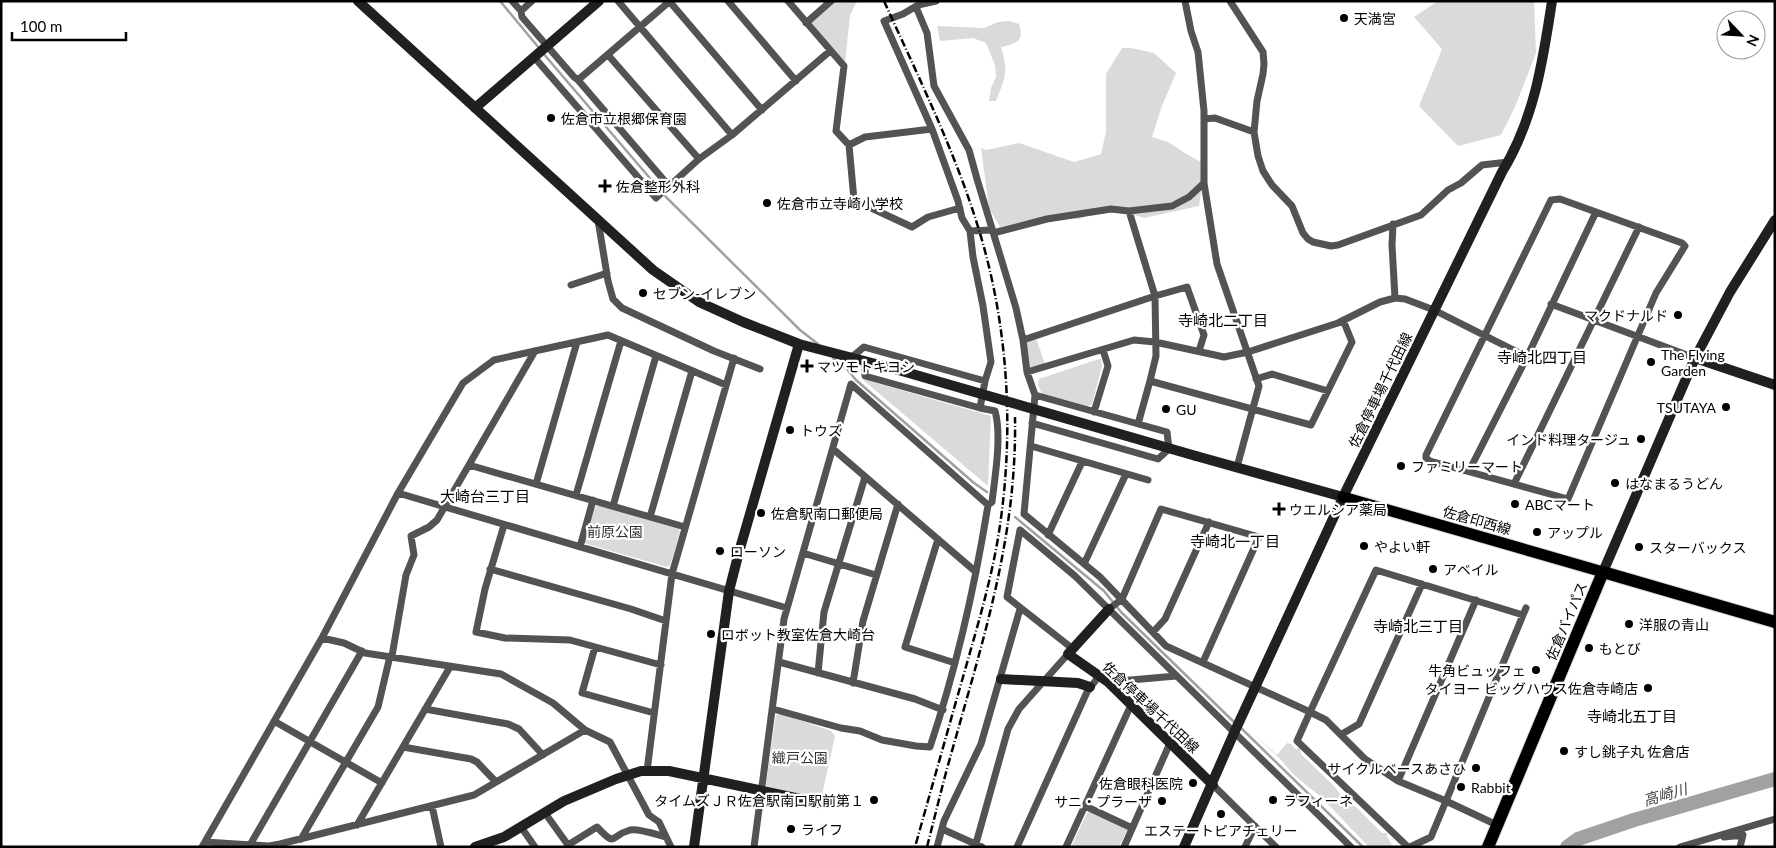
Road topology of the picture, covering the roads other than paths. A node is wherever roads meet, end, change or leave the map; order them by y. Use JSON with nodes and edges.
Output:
{"nodes":[{"id":1,"x":358,"y":1,"type":"edge"},
{"id":2,"x":512,"y":1,"type":"edge"},
{"id":3,"x":532,"y":1,"type":"edge"},
{"id":4,"x":599,"y":1,"type":"edge"},
{"id":5,"x":618,"y":1,"type":"edge"},
{"id":6,"x":670,"y":1,"type":"edge"},
{"id":7,"x":728,"y":1,"type":"edge"},
{"id":8,"x":788,"y":1,"type":"edge"},
{"id":9,"x":831,"y":1,"type":"edge"},
{"id":10,"x":936,"y":1,"type":"edge"},
{"id":11,"x":1185,"y":1,"type":"edge"},
{"id":12,"x":1230,"y":1,"type":"edge"},
{"id":13,"x":1552,"y":1,"type":"edge"},
{"id":14,"x":916,"y":6,"type":"junction"},
{"id":15,"x":521,"y":11,"type":"junction"},
{"id":16,"x":806,"y":23,"type":"junction"},
{"id":17,"x":640,"y":27,"type":"junction"},
{"id":18,"x":547,"y":46,"type":"junction"},
{"id":19,"x":830,"y":51,"type":"junction"},
{"id":20,"x":608,"y":55,"type":"junction"},
{"id":21,"x":534,"y":57,"type":"junction"},
{"id":22,"x":578,"y":80,"type":"junction"},
{"id":23,"x":796,"y":80,"type":"junction"},
{"id":24,"x":475,"y":108,"type":"junction"},
{"id":25,"x":762,"y":110,"type":"junction"},
{"id":26,"x":1204,"y":119,"type":"junction"},
{"id":27,"x":932,"y":129,"type":"junction"},
{"id":28,"x":1254,"y":132,"type":"junction"},
{"id":29,"x":732,"y":135,"type":"junction"},
{"id":30,"x":849,"y":145,"type":"junction"},
{"id":31,"x":699,"y":160,"type":"junction"},
{"id":32,"x":1508,"y":162,"type":"junction"},
{"id":33,"x":1204,"y":183,"type":"junction"},
{"id":34,"x":669,"y":186,"type":"junction"},
{"id":35,"x":960,"y":208,"type":"junction"},
{"id":36,"x":1128,"y":211,"type":"junction"},
{"id":37,"x":1596,"y":212,"type":"junction"},
{"id":38,"x":598,"y":220,"type":"junction"},
{"id":39,"x":1775,"y":220,"type":"edge"},
{"id":40,"x":1393,"y":224,"type":"junction"},
{"id":41,"x":1639,"y":227,"type":"junction"},
{"id":42,"x":970,"y":230,"type":"junction"},
{"id":43,"x":993,"y":231,"type":"junction"},
{"id":44,"x":606,"y":273,"type":"junction"},
{"id":45,"x":570,"y":285,"type":"dead end"},
{"id":46,"x":1155,"y":296,"type":"junction"},
{"id":47,"x":1394,"y":298,"type":"junction"},
{"id":48,"x":1551,"y":304,"type":"junction"},
{"id":49,"x":1434,"y":310,"type":"junction"},
{"id":50,"x":1344,"y":320,"type":"junction"},
{"id":51,"x":1595,"y":320,"type":"junction"},
{"id":52,"x":1638,"y":335,"type":"junction"},
{"id":53,"x":1484,"y":336,"type":"junction"},
{"id":54,"x":1023,"y":340,"type":"junction"},
{"id":55,"x":621,"y":341,"type":"junction"},
{"id":56,"x":577,"y":342,"type":"junction"},
{"id":57,"x":1156,"y":342,"type":"junction"},
{"id":58,"x":799,"y":344,"type":"junction"},
{"id":59,"x":1103,"y":350,"type":"junction"},
{"id":60,"x":535,"y":351,"type":"junction"},
{"id":61,"x":1199,"y":351,"type":"junction"},
{"id":62,"x":1248,"y":352,"type":"junction"},
{"id":63,"x":656,"y":356,"type":"junction"},
{"id":64,"x":852,"y":356,"type":"junction"},
{"id":65,"x":1526,"y":357,"type":"junction"},
{"id":66,"x":734,"y":358,"type":"junction"},
{"id":67,"x":1696,"y":358,"type":"junction"},
{"id":68,"x":865,"y":360,"type":"junction"},
{"id":69,"x":760,"y":369,"type":"dead end"},
{"id":70,"x":692,"y":371,"type":"junction"},
{"id":71,"x":1027,"y":372,"type":"junction"},
{"id":72,"x":1256,"y":379,"type":"junction"},
{"id":73,"x":1150,"y":380,"type":"junction"},
{"id":74,"x":985,"y":381,"type":"junction"},
{"id":75,"x":726,"y":385,"type":"junction"},
{"id":76,"x":1775,"y":385,"type":"edge"},
{"id":77,"x":1328,"y":391,"type":"junction"},
{"id":78,"x":1035,"y":395,"type":"junction"},
{"id":79,"x":980,"y":408,"type":"junction"},
{"id":80,"x":1252,"y":410,"type":"junction"},
{"id":81,"x":1094,"y":412,"type":"junction"},
{"id":82,"x":1032,"y":423,"type":"junction"},
{"id":83,"x":1138,"y":424,"type":"junction"},
{"id":84,"x":1031,"y":446,"type":"junction"},
{"id":85,"x":833,"y":448,"type":"junction"},
{"id":86,"x":1169,"y":449,"type":"junction"},
{"id":87,"x":1082,"y":462,"type":"junction"},
{"id":88,"x":469,"y":465,"type":"junction"},
{"id":89,"x":1237,"y":467,"type":"junction"},
{"id":90,"x":1469,"y":471,"type":"junction"},
{"id":91,"x":1126,"y":474,"type":"junction"},
{"id":92,"x":865,"y":477,"type":"junction"},
{"id":93,"x":1148,"y":480,"type":"dead end"},
{"id":94,"x":536,"y":484,"type":"junction"},
{"id":95,"x":1514,"y":484,"type":"junction"},
{"id":96,"x":398,"y":494,"type":"junction"},
{"id":97,"x":576,"y":496,"type":"junction"},
{"id":98,"x":1343,"y":497,"type":"junction"},
{"id":99,"x":594,"y":500,"type":"junction"},
{"id":100,"x":898,"y":504,"type":"junction"},
{"id":101,"x":988,"y":505,"type":"junction"},
{"id":102,"x":613,"y":506,"type":"junction"},
{"id":103,"x":444,"y":507,"type":"junction"},
{"id":104,"x":650,"y":517,"type":"junction"},
{"id":105,"x":1209,"y":522,"type":"junction"},
{"id":106,"x":504,"y":525,"type":"junction"},
{"id":107,"x":686,"y":527,"type":"junction"},
{"id":108,"x":1048,"y":534,"type":"junction"},
{"id":109,"x":938,"y":539,"type":"junction"},
{"id":110,"x":580,"y":547,"type":"junction"},
{"id":111,"x":803,"y":553,"type":"junction"},
{"id":112,"x":839,"y":564,"type":"junction"},
{"id":113,"x":1084,"y":564,"type":"junction"},
{"id":114,"x":490,"y":569,"type":"junction"},
{"id":115,"x":976,"y":572,"type":"junction"},
{"id":116,"x":1603,"y":572,"type":"junction"},
{"id":117,"x":672,"y":574,"type":"junction"},
{"id":118,"x":876,"y":576,"type":"junction"},
{"id":119,"x":1422,"y":584,"type":"junction"},
{"id":120,"x":729,"y":591,"type":"junction"},
{"id":121,"x":1122,"y":599,"type":"junction"},
{"id":122,"x":1476,"y":600,"type":"junction"},
{"id":123,"x":787,"y":608,"type":"junction"},
{"id":124,"x":1020,"y":609,"type":"junction"},
{"id":125,"x":1109,"y":609,"type":"junction"},
{"id":126,"x":666,"y":621,"type":"junction"},
{"id":127,"x":1775,"y":622,"type":"edge"},
{"id":128,"x":1153,"y":632,"type":"junction"},
{"id":129,"x":322,"y":638,"type":"junction"},
{"id":130,"x":594,"y":647,"type":"junction"},
{"id":131,"x":362,"y":651,"type":"junction"},
{"id":132,"x":1070,"y":651,"type":"junction"},
{"id":133,"x":391,"y":656,"type":"junction"},
{"id":134,"x":780,"y":662,"type":"junction"},
{"id":135,"x":1202,"y":662,"type":"junction"},
{"id":136,"x":955,"y":663,"type":"junction"},
{"id":137,"x":661,"y":665,"type":"junction"},
{"id":138,"x":450,"y":667,"type":"junction"},
{"id":139,"x":818,"y":673,"type":"junction"},
{"id":140,"x":1176,"y":676,"type":"junction"},
{"id":141,"x":1000,"y":679,"type":"junction"},
{"id":142,"x":1103,"y":679,"type":"junction"},
{"id":143,"x":1044,"y":681,"type":"junction"},
{"id":144,"x":853,"y":683,"type":"junction"},
{"id":145,"x":1256,"y":686,"type":"junction"},
{"id":146,"x":1090,"y":687,"type":"junction"},
{"id":147,"x":1131,"y":705,"type":"junction"},
{"id":148,"x":425,"y":709,"type":"junction"},
{"id":149,"x":773,"y":709,"type":"junction"},
{"id":150,"x":943,"y":710,"type":"junction"},
{"id":151,"x":1310,"y":712,"type":"junction"},
{"id":152,"x":654,"y":713,"type":"junction"},
{"id":153,"x":274,"y":720,"type":"junction"},
{"id":154,"x":585,"y":730,"type":"junction"},
{"id":155,"x":1234,"y":733,"type":"junction"},
{"id":156,"x":1342,"y":734,"type":"junction"},
{"id":157,"x":310,"y":741,"type":"junction"},
{"id":158,"x":1170,"y":743,"type":"junction"},
{"id":159,"x":403,"y":747,"type":"junction"},
{"id":160,"x":543,"y":755,"type":"junction"},
{"id":161,"x":346,"y":762,"type":"junction"},
{"id":162,"x":647,"y":771,"type":"junction"},
{"id":163,"x":627,"y":776,"type":"junction"},
{"id":164,"x":703,"y":778,"type":"junction"},
{"id":165,"x":1398,"y":781,"type":"junction"},
{"id":166,"x":496,"y":782,"type":"junction"},
{"id":167,"x":382,"y":783,"type":"junction"},
{"id":168,"x":1213,"y":785,"type":"junction"},
{"id":169,"x":763,"y":790,"type":"junction"},
{"id":170,"x":1446,"y":801,"type":"junction"},
{"id":171,"x":824,"y":804,"type":"dead end"},
{"id":172,"x":432,"y":806,"type":"junction"},
{"id":173,"x":1085,"y":806,"type":"junction"},
{"id":174,"x":545,"y":813,"type":"junction"},
{"id":175,"x":1775,"y":819,"type":"edge"},
{"id":176,"x":357,"y":825,"type":"junction"},
{"id":177,"x":1497,"y":825,"type":"junction"},
{"id":178,"x":1255,"y":826,"type":"junction"},
{"id":179,"x":521,"y":827,"type":"junction"},
{"id":180,"x":1132,"y":828,"type":"junction"},
{"id":181,"x":942,"y":829,"type":"junction"},
{"id":182,"x":1716,"y":836,"type":"junction"},
{"id":183,"x":666,"y":837,"type":"junction"},
{"id":184,"x":301,"y":839,"type":"junction"},
{"id":185,"x":203,"y":844,"type":"edge"},
{"id":186,"x":250,"y":845,"type":"junction"},
{"id":187,"x":977,"y":846,"type":"edge"},
{"id":188,"x":441,"y":847,"type":"edge"},
{"id":189,"x":475,"y":847,"type":"edge"},
{"id":190,"x":536,"y":847,"type":"edge"},
{"id":191,"x":671,"y":847,"type":"edge"},
{"id":192,"x":694,"y":847,"type":"edge"},
{"id":193,"x":754,"y":847,"type":"edge"},
{"id":194,"x":937,"y":847,"type":"edge"},
{"id":195,"x":1017,"y":847,"type":"edge"},
{"id":196,"x":1066,"y":847,"type":"edge"},
{"id":197,"x":1124,"y":847,"type":"edge"},
{"id":198,"x":1184,"y":847,"type":"edge"},
{"id":199,"x":1245,"y":847,"type":"edge"},
{"id":200,"x":1276,"y":847,"type":"edge"},
{"id":201,"x":1351,"y":847,"type":"edge"},
{"id":202,"x":1409,"y":847,"type":"edge"},
{"id":203,"x":1488,"y":847,"type":"edge"},
{"id":204,"x":1680,"y":847,"type":"edge"},
{"id":205,"x":1740,"y":847,"type":"edge"}],
"edges":[{"from":1,"to":24,"type":"street"},
{"from":2,"to":15,"type":"street"},
{"from":3,"to":15,"type":"street"},
{"from":4,"to":18,"type":"street"},
{"from":5,"to":17,"type":"street"},
{"from":6,"to":17,"type":"street"},
{"from":6,"to":25,"type":"street"},
{"from":7,"to":23,"type":"street"},
{"from":8,"to":16,"type":"street"},
{"from":9,"to":16,"type":"street"},
{"from":10,"to":14,"type":"street"},
{"from":11,"to":26,"type":"street"},
{"from":12,"to":28,"type":"street"},
{"from":13,"to":32,"type":"street","name":"佐倉停車場千代田線"},
{"from":14,"to":27,"type":"street"},
{"from":14,"to":43,"type":"street"},
{"from":15,"to":18,"type":"street"},
{"from":16,"to":19,"type":"street"},
{"from":17,"to":20,"type":"street"},
{"from":17,"to":29,"type":"street"},
{"from":18,"to":21,"type":"street"},
{"from":18,"to":22,"type":"street"},
{"from":19,"to":23,"type":"street"},
{"from":19,"to":30,"type":"street"},
{"from":20,"to":22,"type":"street"},
{"from":20,"to":31,"type":"street"},
{"from":21,"to":24,"type":"street"},
{"from":21,"to":34,"type":"street"},
{"from":22,"to":34,"type":"street"},
{"from":23,"to":25,"type":"street"},
{"from":24,"to":38,"type":"street"},
{"from":25,"to":29,"type":"street"},
{"from":26,"to":28,"type":"street"},
{"from":26,"to":33,"type":"street"},
{"from":27,"to":30,"type":"street"},
{"from":27,"to":35,"type":"street"},
{"from":28,"to":40,"type":"street"},
{"from":29,"to":31,"type":"street"},
{"from":30,"to":35,"type":"street"},
{"from":31,"to":34,"type":"street"},
{"from":32,"to":40,"type":"street"},
{"from":32,"to":49,"type":"street","name":"佐倉停車場千代田線"},
{"from":33,"to":36,"type":"street"},
{"from":33,"to":62,"type":"street"},
{"from":35,"to":42,"type":"street"},
{"from":36,"to":43,"type":"street"},
{"from":36,"to":46,"type":"street"},
{"from":37,"to":41,"type":"street"},
{"from":37,"to":48,"type":"street"},
{"from":37,"to":53,"type":"street"},
{"from":38,"to":44,"type":"street"},
{"from":38,"to":58,"type":"street"},
{"from":39,"to":67,"type":"street"},
{"from":40,"to":47,"type":"street"},
{"from":41,"to":51,"type":"street"},
{"from":41,"to":52,"type":"street"},
{"from":42,"to":43,"type":"street"},
{"from":42,"to":74,"type":"street"},
{"from":43,"to":54,"type":"street"},
{"from":44,"to":45,"type":"street"},
{"from":44,"to":66,"type":"street"},
{"from":46,"to":54,"type":"street"},
{"from":46,"to":57,"type":"street"},
{"from":46,"to":61,"type":"street"},
{"from":47,"to":49,"type":"street"},
{"from":47,"to":50,"type":"street"},
{"from":48,"to":51,"type":"street"},
{"from":48,"to":65,"type":"street"},
{"from":49,"to":53,"type":"street"},
{"from":49,"to":98,"type":"street","name":"佐倉停車場千代田線"},
{"from":50,"to":62,"type":"street"},
{"from":50,"to":77,"type":"street"},
{"from":51,"to":52,"type":"street"},
{"from":51,"to":95,"type":"street"},
{"from":52,"to":67,"type":"street"},
{"from":52,"to":95,"type":"street"},
{"from":53,"to":65,"type":"street"},
{"from":53,"to":90,"type":"street"},
{"from":54,"to":71,"type":"street"},
{"from":55,"to":56,"type":"street"},
{"from":55,"to":63,"type":"street"},
{"from":55,"to":97,"type":"street"},
{"from":56,"to":60,"type":"street"},
{"from":56,"to":94,"type":"street"},
{"from":57,"to":59,"type":"street"},
{"from":57,"to":61,"type":"street"},
{"from":57,"to":73,"type":"street"},
{"from":58,"to":64,"type":"street"},
{"from":58,"to":120,"type":"street"},
{"from":59,"to":71,"type":"street"},
{"from":59,"to":81,"type":"street"},
{"from":60,"to":88,"type":"street"},
{"from":60,"to":96,"type":"street"},
{"from":61,"to":62,"type":"street"},
{"from":62,"to":72,"type":"street"},
{"from":63,"to":70,"type":"street"},
{"from":63,"to":102,"type":"street"},
{"from":64,"to":68,"type":"street"},
{"from":64,"to":74,"type":"street"},
{"from":65,"to":90,"type":"street"},
{"from":66,"to":69,"type":"street"},
{"from":66,"to":75,"type":"street"},
{"from":67,"to":76,"type":"street"},
{"from":67,"to":116,"type":"street"},
{"from":68,"to":79,"type":"street"},
{"from":68,"to":86,"type":"street","bridge":true},
{"from":70,"to":75,"type":"street"},
{"from":70,"to":104,"type":"street"},
{"from":71,"to":78,"type":"street"},
{"from":72,"to":77,"type":"street"},
{"from":72,"to":80,"type":"street"},
{"from":73,"to":80,"type":"street"},
{"from":73,"to":83,"type":"street"},
{"from":74,"to":79,"type":"street"},
{"from":75,"to":107,"type":"street"},
{"from":77,"to":80,"type":"street"},
{"from":78,"to":81,"type":"street"},
{"from":78,"to":82,"type":"street"},
{"from":79,"to":101,"type":"street"},
{"from":80,"to":89,"type":"street"},
{"from":81,"to":83,"type":"street"},
{"from":82,"to":84,"type":"street"},
{"from":82,"to":86,"type":"street"},
{"from":83,"to":86,"type":"street"},
{"from":84,"to":87,"type":"street"},
{"from":84,"to":108,"type":"street"},
{"from":85,"to":92,"type":"street"},
{"from":85,"to":101,"type":"street"},
{"from":85,"to":111,"type":"street"},
{"from":86,"to":89,"type":"street","bridge":true},
{"from":87,"to":91,"type":"street"},
{"from":87,"to":108,"type":"street"},
{"from":88,"to":94,"type":"street"},
{"from":88,"to":103,"type":"street"},
{"from":89,"to":98,"type":"street"},
{"from":90,"to":95,"type":"street"},
{"from":91,"to":93,"type":"street"},
{"from":91,"to":113,"type":"street"},
{"from":92,"to":100,"type":"street"},
{"from":92,"to":112,"type":"street"},
{"from":94,"to":97,"type":"street"},
{"from":96,"to":103,"type":"street"},
{"from":96,"to":129,"type":"street"},
{"from":97,"to":99,"type":"street"},
{"from":98,"to":116,"type":"main road","name":"佐倉印西線"},
{"from":98,"to":145,"type":"street","name":"佐倉停車場千代田線"},
{"from":99,"to":102,"type":"street"},
{"from":99,"to":110,"type":"street"},
{"from":100,"to":109,"type":"street"},
{"from":100,"to":118,"type":"street"},
{"from":101,"to":115,"type":"street"},
{"from":102,"to":104,"type":"street"},
{"from":103,"to":106,"type":"street"},
{"from":103,"to":133,"type":"street"},
{"from":104,"to":107,"type":"street"},
{"from":105,"to":121,"type":"street"},
{"from":105,"to":128,"type":"street"},
{"from":105,"to":135,"type":"street"},
{"from":106,"to":110,"type":"street"},
{"from":106,"to":114,"type":"street"},
{"from":107,"to":117,"type":"street"},
{"from":108,"to":113,"type":"street"},
{"from":109,"to":115,"type":"street"},
{"from":109,"to":136,"type":"street"},
{"from":110,"to":117,"type":"street"},
{"from":111,"to":112,"type":"street"},
{"from":111,"to":123,"type":"street"},
{"from":112,"to":118,"type":"street"},
{"from":112,"to":139,"type":"street"},
{"from":113,"to":121,"type":"street"},
{"from":114,"to":126,"type":"street"},
{"from":114,"to":130,"type":"street"},
{"from":115,"to":136,"type":"street"},
{"from":116,"to":127,"type":"highway","name":"佐倉バイパス"},
{"from":116,"to":177,"type":"highway","name":"佐倉バイパス"},
{"from":117,"to":120,"type":"street"},
{"from":117,"to":126,"type":"street"},
{"from":118,"to":144,"type":"street"},
{"from":119,"to":122,"type":"street"},
{"from":119,"to":151,"type":"street"},
{"from":119,"to":156,"type":"street"},
{"from":120,"to":123,"type":"street"},
{"from":120,"to":164,"type":"street"},
{"from":121,"to":125,"type":"street"},
{"from":121,"to":128,"type":"street"},
{"from":122,"to":165,"type":"street"},
{"from":122,"to":170,"type":"street"},
{"from":123,"to":134,"type":"street"},
{"from":124,"to":125,"type":"street"},
{"from":124,"to":132,"type":"street"},
{"from":124,"to":141,"type":"street"},
{"from":125,"to":132,"type":"street"},
{"from":125,"to":140,"type":"street"},
{"from":126,"to":137,"type":"street"},
{"from":128,"to":135,"type":"street"},
{"from":129,"to":131,"type":"street"},
{"from":129,"to":153,"type":"street"},
{"from":130,"to":137,"type":"street"},
{"from":130,"to":152,"type":"street"},
{"from":131,"to":133,"type":"street"},
{"from":131,"to":157,"type":"street"},
{"from":132,"to":142,"type":"street","name":"佐倉停車場千代田線"},
{"from":132,"to":143,"type":"street"},
{"from":133,"to":138,"type":"street"},
{"from":133,"to":161,"type":"street"},
{"from":134,"to":139,"type":"street"},
{"from":134,"to":149,"type":"street"},
{"from":135,"to":145,"type":"street"},
{"from":136,"to":150,"type":"street"},
{"from":137,"to":152,"type":"street"},
{"from":138,"to":148,"type":"street"},
{"from":138,"to":154,"type":"street"},
{"from":139,"to":144,"type":"street"},
{"from":140,"to":142,"type":"street"},
{"from":140,"to":155,"type":"street"},
{"from":141,"to":143,"type":"street"},
{"from":141,"to":181,"type":"street"},
{"from":142,"to":146,"type":"street"},
{"from":142,"to":147,"type":"street","name":"佐倉停車場千代田線"},
{"from":143,"to":146,"type":"street"},
{"from":143,"to":187,"type":"street"},
{"from":144,"to":150,"type":"street"},
{"from":145,"to":151,"type":"street"},
{"from":145,"to":155,"type":"street","name":"佐倉停車場千代田線"},
{"from":146,"to":195,"type":"street"},
{"from":147,"to":158,"type":"street","name":"佐倉停車場千代田線"},
{"from":147,"to":173,"type":"street"},
{"from":148,"to":159,"type":"street"},
{"from":148,"to":160,"type":"street"},
{"from":149,"to":150,"type":"street"},
{"from":149,"to":169,"type":"street"},
{"from":151,"to":156,"type":"street"},
{"from":151,"to":202,"type":"street"},
{"from":152,"to":162,"type":"street"},
{"from":153,"to":157,"type":"street"},
{"from":153,"to":185,"type":"street"},
{"from":154,"to":160,"type":"street"},
{"from":154,"to":163,"type":"street"},
{"from":155,"to":168,"type":"street","name":"佐倉停車場千代田線"},
{"from":155,"to":201,"type":"street"},
{"from":156,"to":165,"type":"street"},
{"from":157,"to":161,"type":"street"},
{"from":157,"to":186,"type":"street"},
{"from":158,"to":168,"type":"street","name":"佐倉停車場千代田線"},
{"from":158,"to":180,"type":"street"},
{"from":159,"to":166,"type":"street"},
{"from":159,"to":167,"type":"street"},
{"from":160,"to":166,"type":"street"},
{"from":161,"to":167,"type":"street"},
{"from":161,"to":184,"type":"street"},
{"from":162,"to":163,"type":"street"},
{"from":162,"to":164,"type":"street"},
{"from":163,"to":174,"type":"street"},
{"from":163,"to":183,"type":"street"},
{"from":164,"to":169,"type":"street"},
{"from":164,"to":192,"type":"street"},
{"from":165,"to":170,"type":"street"},
{"from":166,"to":172,"type":"street"},
{"from":167,"to":176,"type":"street"},
{"from":168,"to":178,"type":"street"},
{"from":168,"to":198,"type":"street","name":"佐倉停車場千代田線"},
{"from":169,"to":171,"type":"street"},
{"from":169,"to":193,"type":"street"},
{"from":170,"to":177,"type":"street"},
{"from":170,"to":202,"type":"street"},
{"from":172,"to":176,"type":"street"},
{"from":172,"to":188,"type":"street"},
{"from":173,"to":180,"type":"street"},
{"from":173,"to":196,"type":"street"},
{"from":174,"to":179,"type":"street"},
{"from":174,"to":183,"type":"street"},
{"from":175,"to":182,"type":"street"},
{"from":176,"to":184,"type":"street"},
{"from":177,"to":203,"type":"highway","name":"佐倉バイパス"},
{"from":178,"to":199,"type":"street"},
{"from":178,"to":200,"type":"street"},
{"from":179,"to":189,"type":"street"},
{"from":179,"to":190,"type":"street"},
{"from":180,"to":197,"type":"street"},
{"from":181,"to":187,"type":"street"},
{"from":181,"to":194,"type":"street"},
{"from":182,"to":204,"type":"street"},
{"from":182,"to":205,"type":"street"},
{"from":183,"to":191,"type":"street"},
{"from":184,"to":186,"type":"street"},
{"from":185,"to":186,"type":"street"}]}
